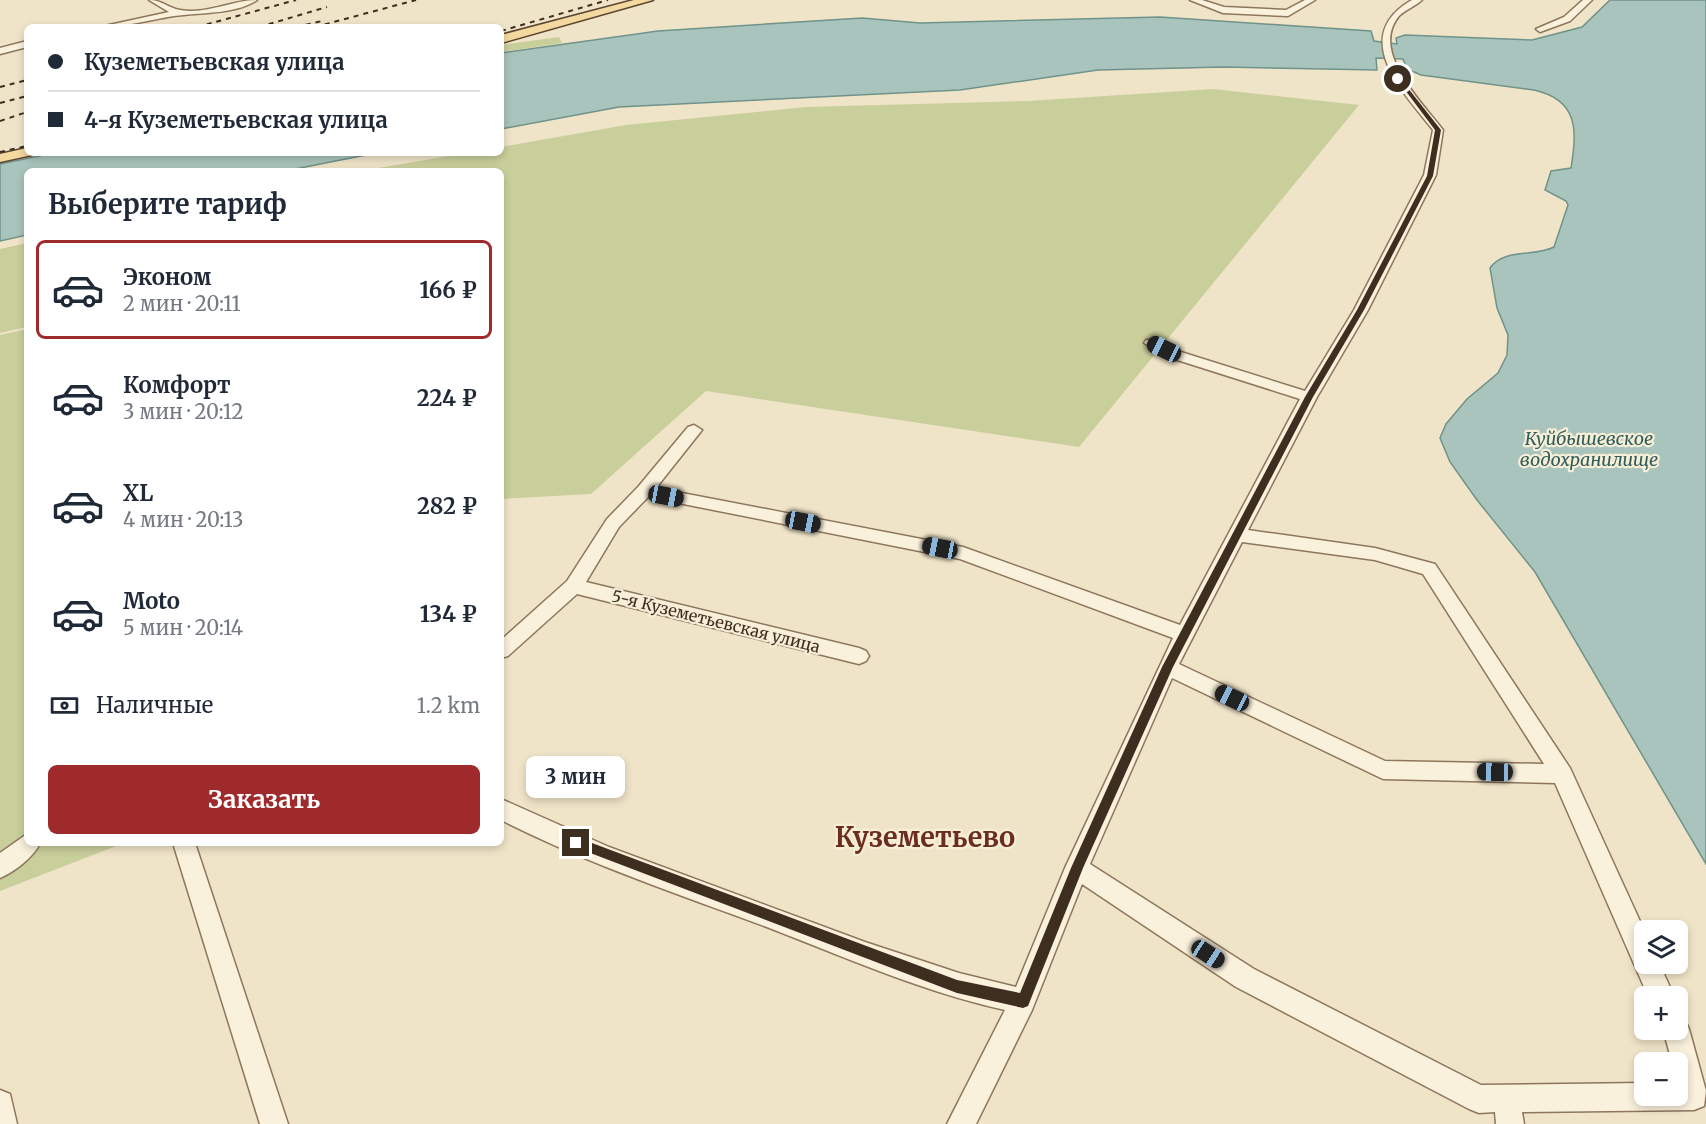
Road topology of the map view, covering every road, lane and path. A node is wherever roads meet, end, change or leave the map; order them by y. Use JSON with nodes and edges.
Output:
{"nodes":[{"id":1,"x":153,"y":0,"type":"edge"},
{"id":2,"x":253,"y":0,"type":"edge"},
{"id":3,"x":647,"y":0,"type":"edge"},
{"id":4,"x":1311,"y":0,"type":"edge"},
{"id":5,"x":1418,"y":0,"type":"edge"},
{"id":6,"x":1588,"y":0,"type":"edge"},
{"id":7,"x":1200,"y":1,"type":"edge"},
{"id":8,"x":174,"y":3,"type":"dead end"},
{"id":9,"x":164,"y":5,"type":"junction"},
{"id":10,"x":178,"y":13,"type":"junction"},
{"id":11,"x":120,"y":24,"type":"edge"},
{"id":12,"x":1540,"y":29,"type":"dead end"},
{"id":13,"x":504,"y":38,"type":"edge"},
{"id":14,"x":24,"y":45,"type":"edge"},
{"id":15,"x":0,"y":51,"type":"edge"},
{"id":16,"x":24,"y":153,"type":"edge"},
{"id":17,"x":0,"y":158,"type":"edge"},
{"id":18,"x":1151,"y":343,"type":"dead end"},
{"id":19,"x":1309,"y":397,"type":"junction"},
{"id":20,"x":694,"y":430,"type":"dead end"},
{"id":21,"x":644,"y":491,"type":"junction"},
{"id":22,"x":1238,"y":536,"type":"junction"},
{"id":23,"x":573,"y":586,"type":"junction"},
{"id":24,"x":1184,"y":634,"type":"junction"},
{"id":25,"x":504,"y":648,"type":"edge"},
{"id":26,"x":859,"y":656,"type":"dead end"},
{"id":27,"x":1167,"y":667,"type":"junction"},
{"id":28,"x":1562,"y":774,"type":"junction"},
{"id":29,"x":504,"y":810,"type":"edge"},
{"id":30,"x":25,"y":846,"type":"edge"},
{"id":31,"x":185,"y":846,"type":"edge"},
{"id":32,"x":0,"y":867,"type":"edge"},
{"id":33,"x":1077,"y":868,"type":"junction"},
{"id":34,"x":1634,"y":935,"type":"edge"},
{"id":35,"x":1023,"y":1001,"type":"junction"},
{"id":36,"x":1679,"y":1040,"type":"edge"},
{"id":37,"x":0,"y":1104,"type":"edge"},
{"id":38,"x":1509,"y":1111,"type":"edge"},
{"id":39,"x":3,"y":1124,"type":"edge"},
{"id":40,"x":274,"y":1124,"type":"edge"},
{"id":41,"x":961,"y":1124,"type":"edge"}],
"edges":[{"from":1,"to":9,"type":"street"},
{"from":2,"to":10,"type":"street"},
{"from":3,"to":13,"type":"main road"},
{"from":4,"to":7,"type":"street"},
{"from":5,"to":19,"type":"street"},
{"from":6,"to":12,"type":"street"},
{"from":8,"to":9,"type":"street"},
{"from":9,"to":10,"type":"street"},
{"from":10,"to":11,"type":"street"},
{"from":14,"to":15,"type":"street"},
{"from":16,"to":17,"type":"main road"},
{"from":18,"to":19,"type":"street"},
{"from":19,"to":22,"type":"street"},
{"from":20,"to":21,"type":"street"},
{"from":21,"to":23,"type":"street"},
{"from":21,"to":24,"type":"street"},
{"from":22,"to":24,"type":"street"},
{"from":22,"to":28,"type":"street"},
{"from":23,"to":25,"type":"street"},
{"from":23,"to":26,"type":"street","name":"5-я Куземетьевская улица"},
{"from":24,"to":27,"type":"street"},
{"from":27,"to":28,"type":"street"},
{"from":27,"to":33,"type":"street"},
{"from":28,"to":34,"type":"street"},
{"from":29,"to":35,"type":"street"},
{"from":30,"to":32,"type":"street"},
{"from":31,"to":40,"type":"street"},
{"from":33,"to":35,"type":"street"},
{"from":33,"to":38,"type":"street"},
{"from":35,"to":41,"type":"street"},
{"from":36,"to":38,"type":"street"},
{"from":37,"to":39,"type":"street"}]}
